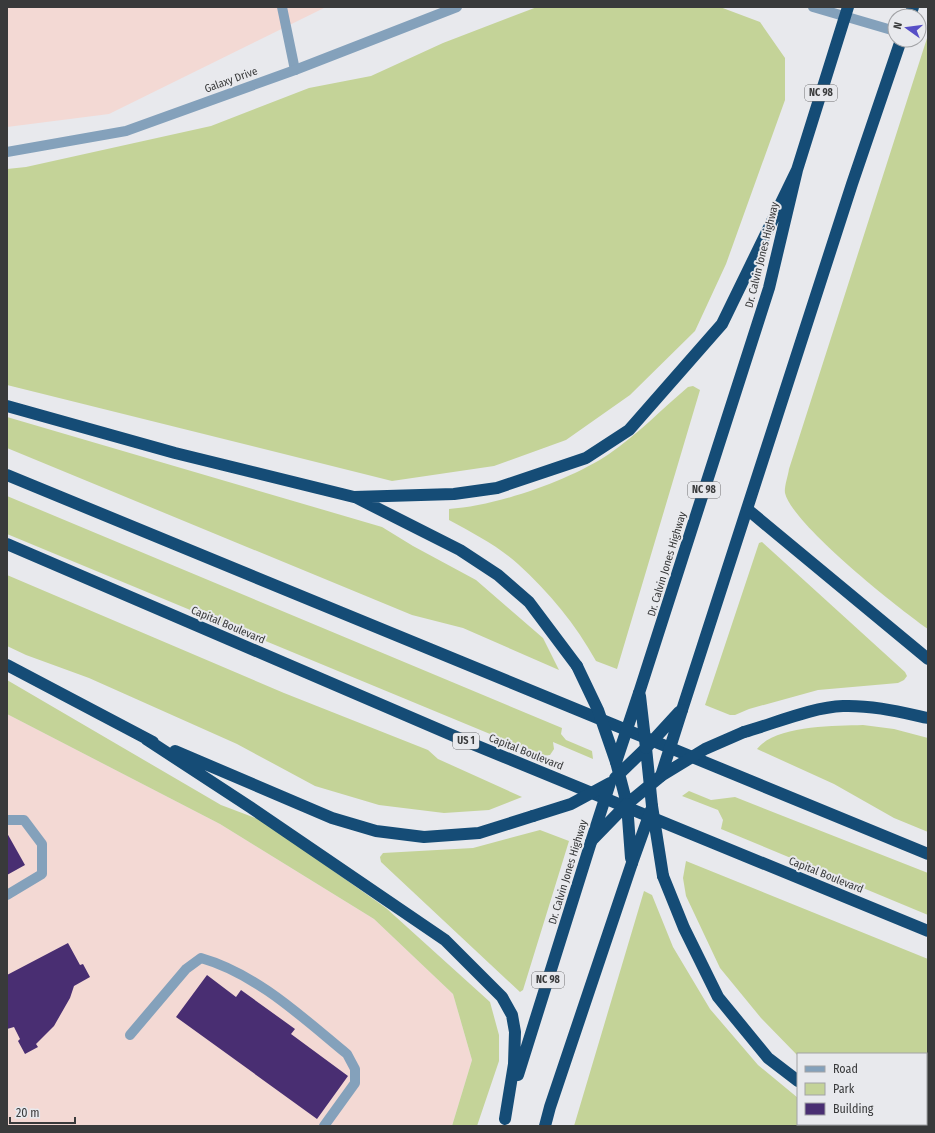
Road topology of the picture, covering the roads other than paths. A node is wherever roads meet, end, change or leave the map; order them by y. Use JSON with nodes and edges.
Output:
{"nodes":[{"id":1,"x":282,"y":7,"type":"edge"},
{"id":2,"x":457,"y":7,"type":"edge"},
{"id":3,"x":813,"y":7,"type":"edge"},
{"id":4,"x":846,"y":11,"type":"edge"},
{"id":5,"x":887,"y":28,"type":"edge"},
{"id":6,"x":898,"y":48,"type":"edge"},
{"id":7,"x":295,"y":70,"type":"junction"},
{"id":8,"x":7,"y":152,"type":"edge"},
{"id":9,"x":797,"y":170,"type":"junction"},
{"id":10,"x":7,"y":406,"type":"edge"},
{"id":11,"x":7,"y":475,"type":"edge"},
{"id":12,"x":354,"y":497,"type":"junction"},
{"id":13,"x":747,"y":509,"type":"junction"},
{"id":14,"x":7,"y":544,"type":"edge"},
{"id":15,"x":928,"y":659,"type":"edge"},
{"id":16,"x":7,"y":665,"type":"edge"},
{"id":17,"x":639,"y":693,"type":"junction"},
{"id":18,"x":682,"y":710,"type":"junction"},
{"id":19,"x":928,"y":718,"type":"edge"},
{"id":20,"x":146,"y":739,"type":"junction"},
{"id":21,"x":646,"y":748,"type":"junction"},
{"id":22,"x":616,"y":762,"type":"junction"},
{"id":23,"x":619,"y":774,"type":"junction"},
{"id":24,"x":661,"y":776,"type":"junction"},
{"id":25,"x":610,"y":783,"type":"junction"},
{"id":26,"x":650,"y":786,"type":"junction"},
{"id":27,"x":627,"y":804,"type":"junction"},
{"id":28,"x":652,"y":806,"type":"junction"},
{"id":29,"x":7,"y":820,"type":"edge"},
{"id":30,"x":591,"y":842,"type":"junction"},
{"id":31,"x":928,"y":854,"type":"edge"},
{"id":32,"x":632,"y":863,"type":"junction"},
{"id":33,"x":7,"y":895,"type":"edge"},
{"id":34,"x":928,"y":931,"type":"edge"},
{"id":35,"x":130,"y":1035,"type":"dead end"},
{"id":36,"x":797,"y":1080,"type":"edge"},
{"id":37,"x":504,"y":1123,"type":"edge"},
{"id":38,"x":324,"y":1126,"type":"edge"},
{"id":39,"x":545,"y":1126,"type":"edge"}],
"edges":[{"from":1,"to":7,"type":"street"},
{"from":2,"to":7,"type":"street","name":"Galaxy Drive"},
{"from":3,"to":4,"type":"street"},
{"from":4,"to":5,"type":"street"},
{"from":4,"to":9,"type":"highway","name":"Dr. Calvin Jones Highway","number":"NC 98"},
{"from":6,"to":13,"type":"highway"},
{"from":7,"to":8,"type":"street","name":"Galaxy Drive"},
{"from":9,"to":12,"type":"highway"},
{"from":9,"to":17,"type":"highway","name":"Dr. Calvin Jones Highway","number":"NC 98"},
{"from":10,"to":12,"type":"highway"},
{"from":11,"to":31,"type":"highway"},
{"from":12,"to":22,"type":"highway","bridge":true},
{"from":13,"to":15,"type":"highway"},
{"from":13,"to":18,"type":"highway"},
{"from":14,"to":34,"type":"highway","name":"Capital Boulevard","number":"US 1"},
{"from":16,"to":20,"type":"highway"},
{"from":17,"to":21,"type":"highway","bridge":true},
{"from":17,"to":22,"type":"highway","name":"Dr. Calvin Jones Highway","number":"NC 98","bridge":true},
{"from":18,"to":21,"type":"highway","bridge":true},
{"from":18,"to":24,"type":"highway","bridge":true},
{"from":19,"to":24,"type":"highway","bridge":true},
{"from":20,"to":25,"type":"highway","bridge":true},
{"from":20,"to":37,"type":"highway"},
{"from":21,"to":23,"type":"highway"},
{"from":21,"to":26,"type":"highway"},
{"from":22,"to":23,"type":"highway"},
{"from":22,"to":25,"type":"highway","name":"Dr. Calvin Jones Highway","number":"NC 98"},
{"from":23,"to":25,"type":"highway"},
{"from":23,"to":27,"type":"highway"},
{"from":24,"to":26,"type":"highway"},
{"from":24,"to":28,"type":"highway"},
{"from":25,"to":30,"type":"highway","name":"Dr. Calvin Jones Highway","number":"NC 98","bridge":true},
{"from":26,"to":27,"type":"highway"},
{"from":26,"to":28,"type":"highway"},
{"from":27,"to":30,"type":"highway","bridge":true},
{"from":27,"to":32,"type":"highway","bridge":true},
{"from":28,"to":32,"type":"highway","bridge":true},
{"from":28,"to":36,"type":"highway","bridge":true},
{"from":29,"to":33,"type":"street"},
{"from":30,"to":37,"type":"highway","name":"Dr. Calvin Jones Highway","number":"NC 98"},
{"from":32,"to":39,"type":"highway"},
{"from":35,"to":38,"type":"street"}]}
